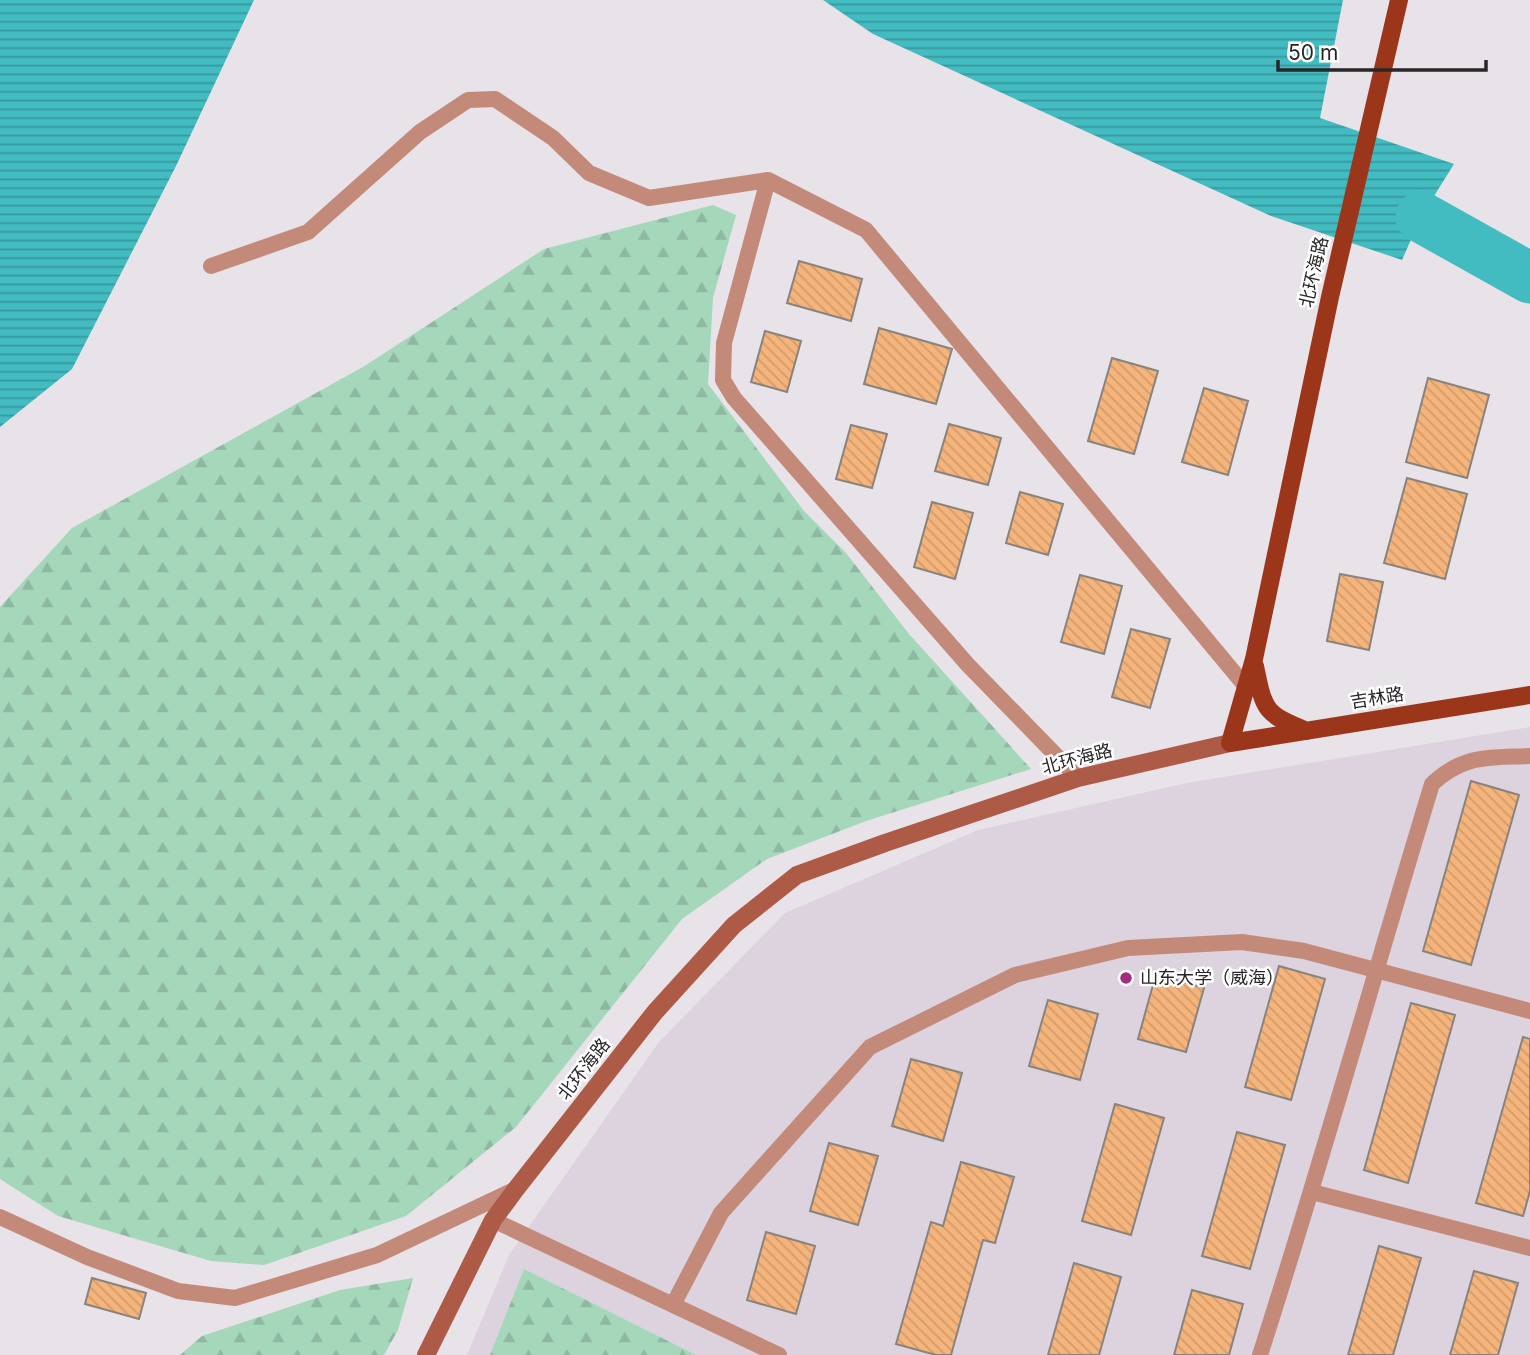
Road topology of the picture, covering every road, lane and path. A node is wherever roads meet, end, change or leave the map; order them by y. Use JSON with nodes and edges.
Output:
{"nodes":[{"id":1,"x":1399,"y":0,"type":"edge"},
{"id":2,"x":768,"y":180,"type":"junction"},
{"id":3,"x":211,"y":266,"type":"dead end"},
{"id":4,"x":1254,"y":659,"type":"junction"},
{"id":5,"x":1247,"y":688,"type":"junction"},
{"id":6,"x":1530,"y":695,"type":"edge"},
{"id":7,"x":1307,"y":731,"type":"junction"},
{"id":8,"x":1230,"y":743,"type":"junction"},
{"id":9,"x":1530,"y":756,"type":"edge"},
{"id":10,"x":1078,"y":779,"type":"junction"},
{"id":11,"x":1376,"y":969,"type":"junction"},
{"id":12,"x":1530,"y":1011,"type":"edge"},
{"id":13,"x":516,"y":1189,"type":"junction"},
{"id":14,"x":1312,"y":1192,"type":"junction"},
{"id":15,"x":0,"y":1217,"type":"edge"},
{"id":16,"x":493,"y":1220,"type":"junction"},
{"id":17,"x":1530,"y":1248,"type":"edge"},
{"id":18,"x":673,"y":1305,"type":"junction"},
{"id":19,"x":426,"y":1355,"type":"edge"},
{"id":20,"x":779,"y":1355,"type":"edge"},
{"id":21,"x":1260,"y":1355,"type":"edge"}],
"edges":[{"from":1,"to":4,"type":"main road","name":"北环海路"},
{"from":2,"to":3,"type":"lane"},
{"from":2,"to":5,"type":"lane"},
{"from":2,"to":10,"type":"lane"},
{"from":4,"to":5,"type":"main road","name":"北环海路"},
{"from":4,"to":7,"type":"main road"},
{"from":5,"to":8,"type":"main road","name":"北环海路"},
{"from":6,"to":7,"type":"main road","name":"吉林路"},
{"from":7,"to":8,"type":"main road","name":"吉林路"},
{"from":8,"to":10,"type":"main road","name":"北环海路"},
{"from":9,"to":11,"type":"lane"},
{"from":10,"to":13,"type":"main road","name":"北环海路"},
{"from":11,"to":12,"type":"lane"},
{"from":11,"to":14,"type":"lane"},
{"from":11,"to":18,"type":"lane"},
{"from":13,"to":15,"type":"lane"},
{"from":13,"to":16,"type":"main road","name":"北环海路"},
{"from":14,"to":17,"type":"lane"},
{"from":14,"to":21,"type":"lane"},
{"from":16,"to":18,"type":"lane"},
{"from":16,"to":19,"type":"main road","name":"北环海路"},
{"from":18,"to":20,"type":"lane"}]}
